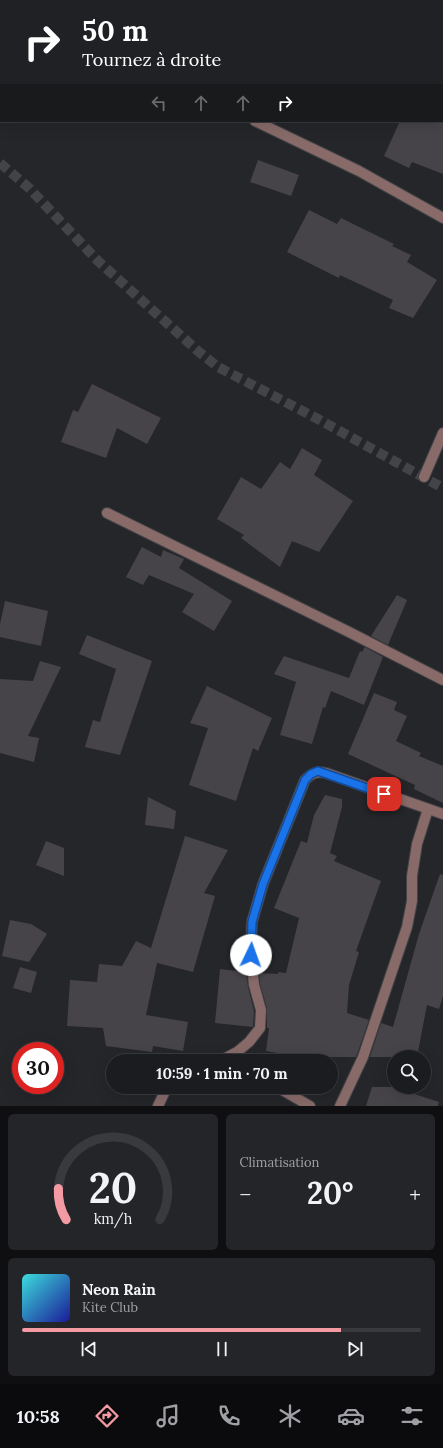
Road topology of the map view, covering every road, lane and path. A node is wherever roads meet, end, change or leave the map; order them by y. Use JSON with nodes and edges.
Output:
{"nodes":[{"id":1,"x":257,"y":122,"type":"edge"},
{"id":2,"x":443,"y":218,"type":"edge"},
{"id":3,"x":443,"y":433,"type":"edge"},
{"id":4,"x":424,"y":477,"type":"dead end"},
{"id":5,"x":107,"y":513,"type":"dead end"},
{"id":6,"x":443,"y":680,"type":"edge"},
{"id":7,"x":428,"y":809,"type":"junction"},
{"id":8,"x":443,"y":814,"type":"edge"},
{"id":9,"x":232,"y":1054,"type":"edge"},
{"id":10,"x":164,"y":1094,"type":"edge"},
{"id":11,"x":289,"y":1094,"type":"edge"},
{"id":12,"x":158,"y":1106,"type":"edge"},
{"id":13,"x":310,"y":1106,"type":"edge"},
{"id":14,"x":340,"y":1106,"type":"edge"}],
"edges":[{"from":1,"to":2,"type":"street"},
{"from":3,"to":4,"type":"street"},
{"from":5,"to":6,"type":"street"},
{"from":7,"to":8,"type":"street"},
{"from":7,"to":9,"type":"street"},
{"from":7,"to":14,"type":"street"},
{"from":10,"to":12,"type":"street"},
{"from":11,"to":13,"type":"street"}]}
